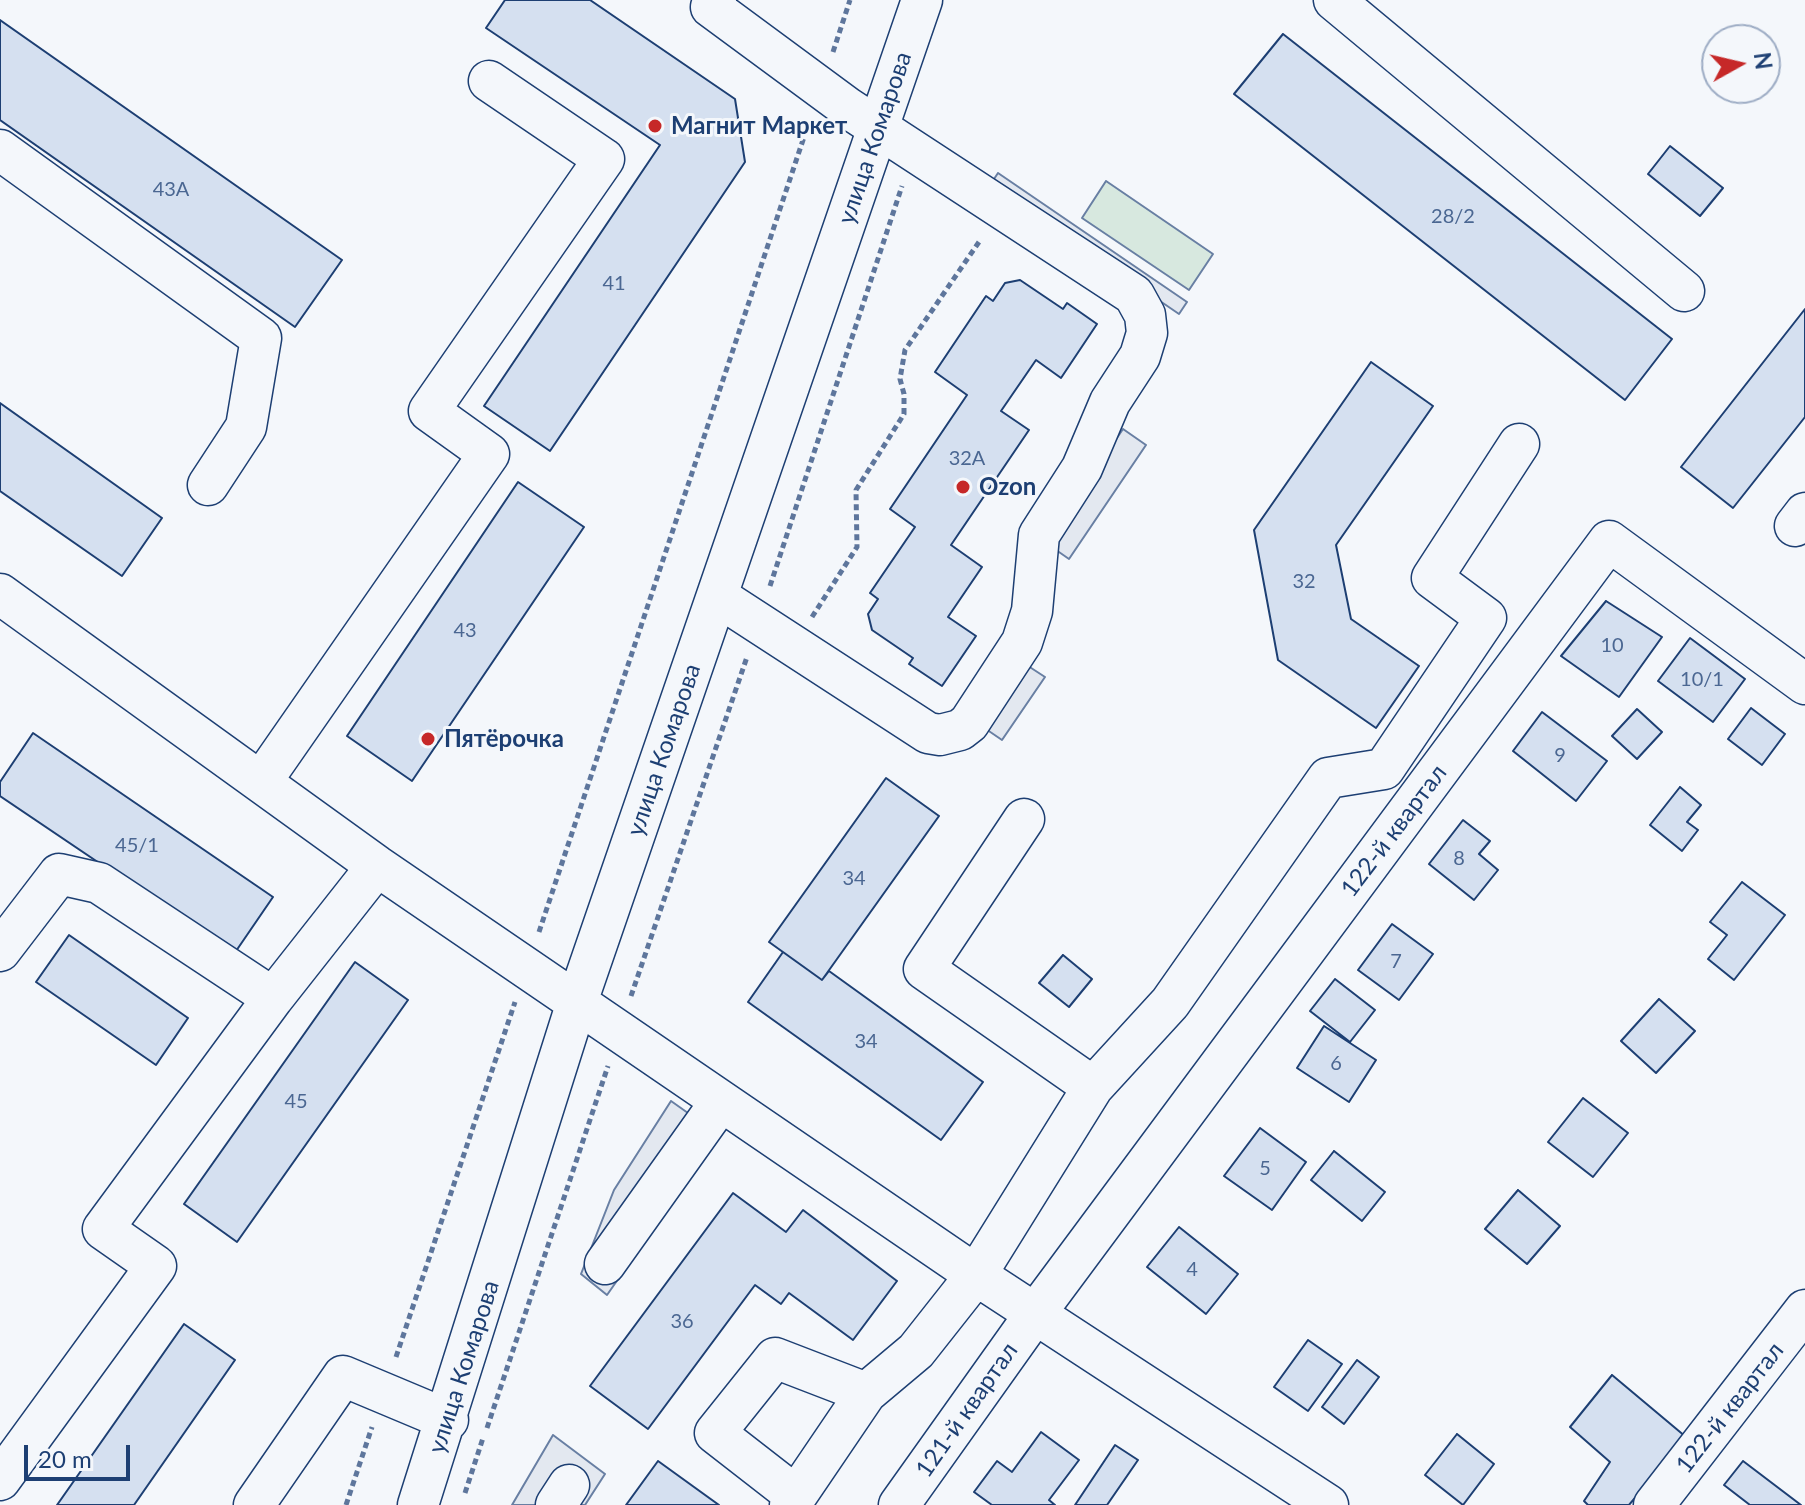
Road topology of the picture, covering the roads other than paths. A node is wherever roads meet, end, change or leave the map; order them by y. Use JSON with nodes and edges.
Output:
{"nodes":[{"id":1,"x":922,"y":0,"type":"edge"},
{"id":2,"x":1334,"y":0,"type":"edge"},
{"id":3,"x":709,"y":2,"type":"edge"},
{"id":4,"x":489,"y":81,"type":"dead end"},
{"id":5,"x":878,"y":128,"type":"junction"},
{"id":6,"x":0,"y":150,"type":"edge"},
{"id":7,"x":1684,"y":291,"type":"dead end"},
{"id":8,"x":1519,"y":444,"type":"dead end"},
{"id":9,"x":208,"y":485,"type":"dead end"},
{"id":10,"x":0,"y":594,"type":"edge"},
{"id":11,"x":717,"y":596,"type":"junction"},
{"id":12,"x":1805,"y":684,"type":"edge"},
{"id":13,"x":261,"y":782,"type":"junction"},
{"id":14,"x":1024,"y":819,"type":"dead end"},
{"id":15,"x":377,"y":866,"type":"junction"},
{"id":16,"x":0,"y":951,"type":"edge"},
{"id":17,"x":273,"y":998,"type":"junction"},
{"id":18,"x":577,"y":1002,"type":"junction"},
{"id":19,"x":1093,"y":1087,"type":"junction"},
{"id":20,"x":721,"y":1101,"type":"junction"},
{"id":21,"x":605,"y":1264,"type":"dead end"},
{"id":22,"x":976,"y":1275,"type":"junction"},
{"id":23,"x":1805,"y":1310,"type":"edge"},
{"id":24,"x":1035,"y":1314,"type":"junction"},
{"id":25,"x":866,"y":1393,"type":"junction"},
{"id":26,"x":448,"y":1420,"type":"junction"},
{"id":27,"x":0,"y":1480,"type":"edge"},
{"id":28,"x":793,"y":1500,"type":"edge"},
{"id":29,"x":254,"y":1505,"type":"edge"},
{"id":30,"x":418,"y":1505,"type":"edge"},
{"id":31,"x":899,"y":1505,"type":"edge"},
{"id":32,"x":1328,"y":1505,"type":"edge"},
{"id":33,"x":1654,"y":1505,"type":"edge"}],
"edges":[{"from":1,"to":5,"type":"street","name":"улица Комарова"},
{"from":2,"to":7,"type":"street"},
{"from":3,"to":5,"type":"street"},
{"from":4,"to":13,"type":"street"},
{"from":5,"to":11,"type":"street","name":"улица Комарова"},
{"from":5,"to":11,"type":"street"},
{"from":6,"to":9,"type":"street"},
{"from":8,"to":19,"type":"street"},
{"from":10,"to":13,"type":"street"},
{"from":11,"to":18,"type":"street","name":"улица Комарова"},
{"from":12,"to":24,"type":"street","name":"122-й квартал"},
{"from":13,"to":15,"type":"street"},
{"from":14,"to":19,"type":"street"},
{"from":15,"to":17,"type":"street"},
{"from":15,"to":18,"type":"street"},
{"from":16,"to":17,"type":"street"},
{"from":17,"to":27,"type":"street"},
{"from":18,"to":20,"type":"street"},
{"from":18,"to":26,"type":"street","name":"улица Комарова"},
{"from":19,"to":22,"type":"street"},
{"from":20,"to":21,"type":"street"},
{"from":20,"to":22,"type":"street"},
{"from":22,"to":24,"type":"street"},
{"from":22,"to":25,"type":"street"},
{"from":23,"to":33,"type":"street","name":"122-й квартал"},
{"from":24,"to":31,"type":"street","name":"121-й квартал"},
{"from":24,"to":32,"type":"street"},
{"from":25,"to":28,"type":"street"},
{"from":25,"to":28,"type":"street"},
{"from":26,"to":29,"type":"street"},
{"from":26,"to":30,"type":"street","name":"улица Комарова"}]}
